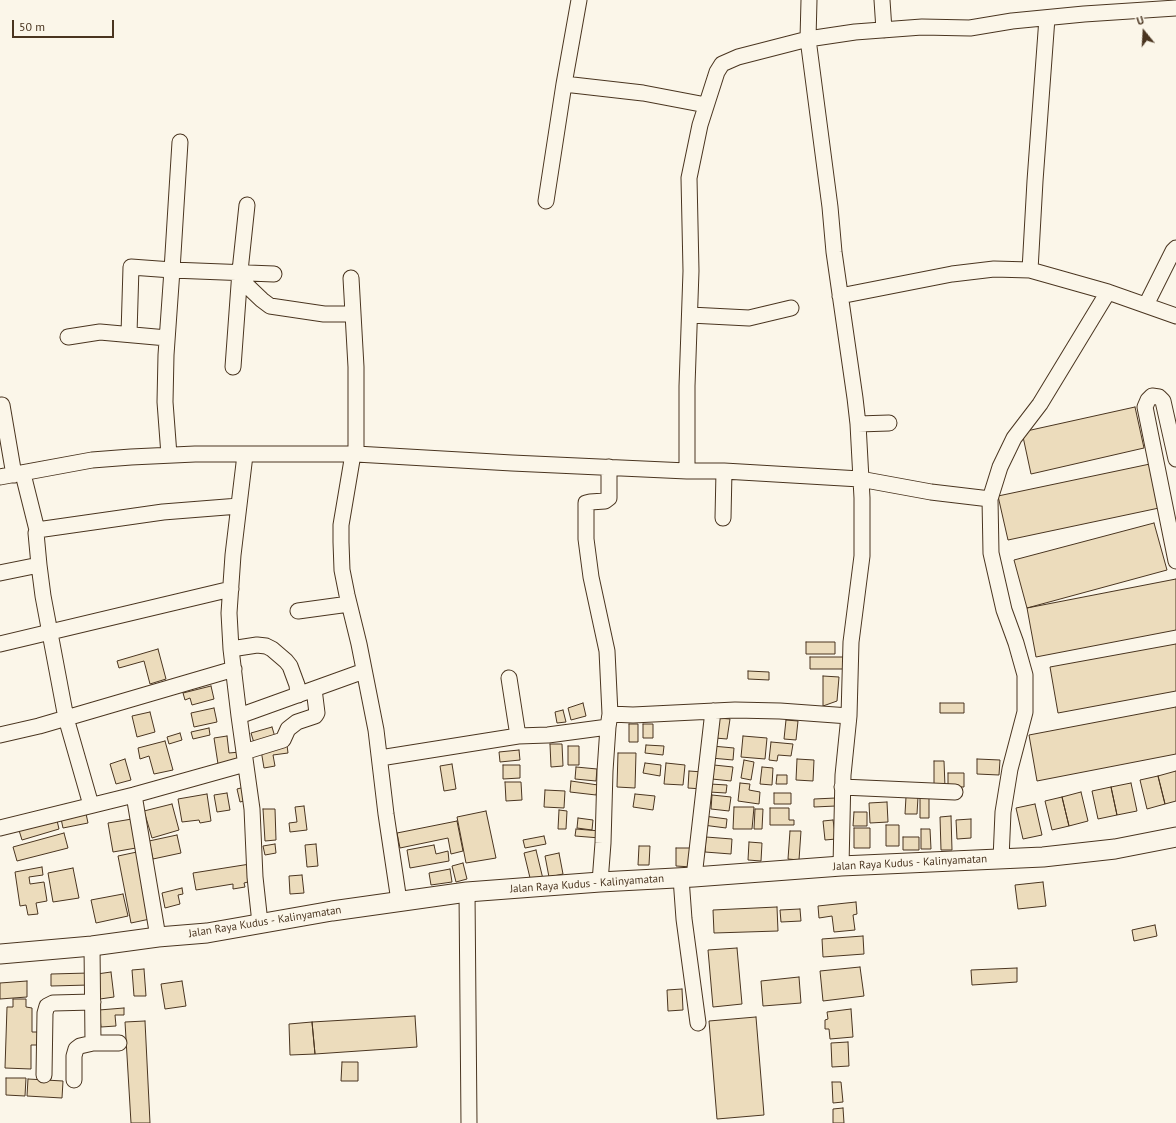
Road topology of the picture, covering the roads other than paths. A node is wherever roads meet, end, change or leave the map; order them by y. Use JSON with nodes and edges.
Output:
{"nodes":[{"id":1,"x":579,"y":0,"type":"edge"},
{"id":2,"x":809,"y":0,"type":"edge"},
{"id":3,"x":882,"y":0,"type":"edge"},
{"id":4,"x":1084,"y":7,"type":"edge"},
{"id":5,"x":1176,"y":8,"type":"edge"},
{"id":6,"x":1047,"y":18,"type":"junction"},
{"id":7,"x":884,"y":30,"type":"junction"},
{"id":8,"x":808,"y":39,"type":"junction"},
{"id":9,"x":564,"y":84,"type":"junction"},
{"id":10,"x":706,"y":105,"type":"junction"},
{"id":11,"x":180,"y":142,"type":"dead end"},
{"id":12,"x":546,"y":200,"type":"dead end"},
{"id":13,"x":247,"y":204,"type":"dead end"},
{"id":14,"x":1176,"y":248,"type":"edge"},
{"id":15,"x":172,"y":270,"type":"junction"},
{"id":16,"x":1030,"y":270,"type":"junction"},
{"id":17,"x":274,"y":274,"type":"dead end"},
{"id":18,"x":240,"y":275,"type":"junction"},
{"id":19,"x":351,"y":278,"type":"dead end"},
{"id":20,"x":1108,"y":292,"type":"junction"},
{"id":21,"x":840,"y":296,"type":"junction"},
{"id":22,"x":1146,"y":305,"type":"junction"},
{"id":23,"x":791,"y":308,"type":"dead end"},
{"id":24,"x":353,"y":314,"type":"junction"},
{"id":25,"x":690,"y":315,"type":"junction"},
{"id":26,"x":1176,"y":316,"type":"edge"},
{"id":27,"x":129,"y":334,"type":"junction"},
{"id":28,"x":68,"y":337,"type":"dead end"},
{"id":29,"x":167,"y":338,"type":"junction"},
{"id":30,"x":233,"y":367,"type":"dead end"},
{"id":31,"x":2,"y":405,"type":"dead end"},
{"id":32,"x":889,"y":423,"type":"dead end"},
{"id":33,"x":858,"y":424,"type":"junction"},
{"id":34,"x":354,"y":454,"type":"junction"},
{"id":35,"x":169,"y":455,"type":"junction"},
{"id":36,"x":245,"y":455,"type":"junction"},
{"id":37,"x":1176,"y":459,"type":"edge"},
{"id":38,"x":609,"y":467,"type":"junction"},
{"id":39,"x":687,"y":471,"type":"junction"},
{"id":40,"x":724,"y":471,"type":"junction"},
{"id":41,"x":13,"y":475,"type":"edge"},
{"id":42,"x":860,"y":478,"type":"junction"},
{"id":43,"x":990,"y":499,"type":"junction"},
{"id":44,"x":239,"y":506,"type":"junction"},
{"id":45,"x":1172,"y":515,"type":"edge"},
{"id":46,"x":723,"y":518,"type":"dead end"},
{"id":47,"x":37,"y":530,"type":"junction"},
{"id":48,"x":1176,"y":561,"type":"edge"},
{"id":49,"x":38,"y":565,"type":"junction"},
{"id":50,"x":0,"y":573,"type":"edge"},
{"id":51,"x":231,"y":589,"type":"junction"},
{"id":52,"x":349,"y":604,"type":"junction"},
{"id":53,"x":298,"y":610,"type":"dead end"},
{"id":54,"x":50,"y":632,"type":"junction"},
{"id":55,"x":0,"y":644,"type":"edge"},
{"id":56,"x":231,"y":649,"type":"junction"},
{"id":57,"x":234,"y":669,"type":"junction"},
{"id":58,"x":364,"y":671,"type":"junction"},
{"id":59,"x":509,"y":678,"type":"dead end"},
{"id":60,"x":314,"y":689,"type":"junction"},
{"id":61,"x":298,"y":695,"type":"junction"},
{"id":62,"x":713,"y":711,"type":"junction"},
{"id":63,"x":239,"y":716,"type":"junction"},
{"id":64,"x":849,"y":716,"type":"junction"},
{"id":65,"x":66,"y":718,"type":"junction"},
{"id":66,"x":609,"y":720,"type":"junction"},
{"id":67,"x":0,"y":735,"type":"edge"},
{"id":68,"x":518,"y":736,"type":"junction"},
{"id":69,"x":244,"y":758,"type":"junction"},
{"id":70,"x":380,"y":758,"type":"junction"},
{"id":71,"x":842,"y":787,"type":"junction"},
{"id":72,"x":956,"y":792,"type":"dead end"},
{"id":73,"x":134,"y":795,"type":"junction"},
{"id":74,"x":91,"y":805,"type":"junction"},
{"id":75,"x":0,"y":828,"type":"edge"},
{"id":76,"x":1176,"y":837,"type":"edge"},
{"id":77,"x":1001,"y":859,"type":"junction"},
{"id":78,"x":841,"y":866,"type":"junction"},
{"id":79,"x":688,"y":878,"type":"junction"},
{"id":80,"x":600,"y":882,"type":"junction"},
{"id":81,"x":467,"y":892,"type":"junction"},
{"id":82,"x":399,"y":901,"type":"junction"},
{"id":83,"x":260,"y":923,"type":"junction"},
{"id":84,"x":158,"y":937,"type":"junction"},
{"id":85,"x":92,"y":946,"type":"junction"},
{"id":86,"x":0,"y":954,"type":"edge"},
{"id":87,"x":93,"y":1002,"type":"junction"},
{"id":88,"x":698,"y":1023,"type":"dead end"},
{"id":89,"x":93,"y":1043,"type":"junction"},
{"id":90,"x":119,"y":1043,"type":"dead end"},
{"id":91,"x":44,"y":1075,"type":"dead end"},
{"id":92,"x":74,"y":1080,"type":"dead end"},
{"id":93,"x":470,"y":1123,"type":"edge"}],
"edges":[{"from":1,"to":9,"type":"street"},
{"from":2,"to":8,"type":"street"},
{"from":3,"to":7,"type":"street"},
{"from":4,"to":5,"type":"street"},
{"from":4,"to":6,"type":"street"},
{"from":6,"to":7,"type":"street"},
{"from":6,"to":16,"type":"street"},
{"from":7,"to":8,"type":"street"},
{"from":8,"to":10,"type":"street"},
{"from":8,"to":21,"type":"street"},
{"from":9,"to":10,"type":"street"},
{"from":9,"to":12,"type":"street"},
{"from":10,"to":25,"type":"street"},
{"from":11,"to":15,"type":"street"},
{"from":13,"to":18,"type":"street"},
{"from":14,"to":22,"type":"street"},
{"from":15,"to":18,"type":"street"},
{"from":15,"to":27,"type":"street"},
{"from":15,"to":29,"type":"street"},
{"from":16,"to":20,"type":"street"},
{"from":16,"to":21,"type":"street"},
{"from":17,"to":18,"type":"street"},
{"from":18,"to":24,"type":"street"},
{"from":18,"to":30,"type":"street"},
{"from":19,"to":24,"type":"street"},
{"from":20,"to":22,"type":"street"},
{"from":20,"to":43,"type":"street"},
{"from":21,"to":33,"type":"street"},
{"from":22,"to":26,"type":"street"},
{"from":23,"to":25,"type":"street"},
{"from":24,"to":34,"type":"street"},
{"from":25,"to":39,"type":"street"},
{"from":27,"to":28,"type":"street"},
{"from":27,"to":29,"type":"street"},
{"from":29,"to":35,"type":"street"},
{"from":31,"to":41,"type":"street"},
{"from":32,"to":33,"type":"street"},
{"from":33,"to":42,"type":"street"},
{"from":34,"to":36,"type":"street"},
{"from":34,"to":38,"type":"street"},
{"from":34,"to":52,"type":"street"},
{"from":35,"to":36,"type":"street"},
{"from":35,"to":41,"type":"street"},
{"from":36,"to":44,"type":"street"},
{"from":37,"to":45,"type":"street"},
{"from":38,"to":39,"type":"street"},
{"from":38,"to":66,"type":"street"},
{"from":39,"to":40,"type":"street"},
{"from":40,"to":42,"type":"street"},
{"from":40,"to":46,"type":"street"},
{"from":41,"to":47,"type":"street"},
{"from":42,"to":43,"type":"street"},
{"from":42,"to":64,"type":"street"},
{"from":43,"to":77,"type":"street"},
{"from":44,"to":47,"type":"street"},
{"from":44,"to":51,"type":"street"},
{"from":45,"to":48,"type":"street"},
{"from":47,"to":49,"type":"street"},
{"from":49,"to":50,"type":"street"},
{"from":49,"to":54,"type":"street"},
{"from":51,"to":54,"type":"street"},
{"from":51,"to":56,"type":"street"},
{"from":52,"to":53,"type":"street"},
{"from":52,"to":58,"type":"street"},
{"from":54,"to":55,"type":"street"},
{"from":54,"to":65,"type":"street"},
{"from":56,"to":57,"type":"street"},
{"from":56,"to":61,"type":"street"},
{"from":57,"to":63,"type":"street"},
{"from":57,"to":65,"type":"street"},
{"from":58,"to":60,"type":"street"},
{"from":58,"to":70,"type":"street"},
{"from":59,"to":68,"type":"street"},
{"from":60,"to":61,"type":"street"},
{"from":60,"to":69,"type":"street"},
{"from":61,"to":63,"type":"street"},
{"from":62,"to":64,"type":"street"},
{"from":62,"to":66,"type":"street"},
{"from":62,"to":79,"type":"street"},
{"from":63,"to":69,"type":"street"},
{"from":64,"to":71,"type":"street"},
{"from":65,"to":67,"type":"street"},
{"from":65,"to":74,"type":"street"},
{"from":66,"to":68,"type":"street"},
{"from":66,"to":80,"type":"street"},
{"from":68,"to":70,"type":"street"},
{"from":69,"to":73,"type":"street"},
{"from":69,"to":83,"type":"street"},
{"from":70,"to":82,"type":"street"},
{"from":71,"to":72,"type":"street"},
{"from":71,"to":78,"type":"street"},
{"from":73,"to":74,"type":"street"},
{"from":73,"to":84,"type":"street"},
{"from":74,"to":75,"type":"street"},
{"from":76,"to":77,"type":"main road","name":"Jalan Raya Kudus - Kalinyamatan"},
{"from":77,"to":78,"type":"main road","name":"Jalan Raya Kudus - Kalinyamatan"},
{"from":78,"to":79,"type":"main road","name":"Jalan Raya Kudus - Kalinyamatan"},
{"from":79,"to":80,"type":"main road","name":"Jalan Raya Kudus - Kalinyamatan"},
{"from":79,"to":88,"type":"street"},
{"from":80,"to":81,"type":"main road","name":"Jalan Raya Kudus - Kalinyamatan"},
{"from":81,"to":82,"type":"main road","name":"Jalan Raya Kudus - Kalinyamatan"},
{"from":81,"to":93,"type":"street"},
{"from":82,"to":83,"type":"main road","name":"Jalan Raya Kudus - Kalinyamatan"},
{"from":83,"to":84,"type":"main road","name":"Jalan Raya Kudus - Kalinyamatan"},
{"from":84,"to":85,"type":"main road","name":"Jalan Raya Kudus - Kalinyamatan"},
{"from":85,"to":86,"type":"main road","name":"Jalan Raya Kudus - Kalinyamatan"},
{"from":85,"to":87,"type":"street"},
{"from":87,"to":89,"type":"street"},
{"from":87,"to":91,"type":"street"},
{"from":89,"to":90,"type":"street"},
{"from":89,"to":92,"type":"street"}]}
